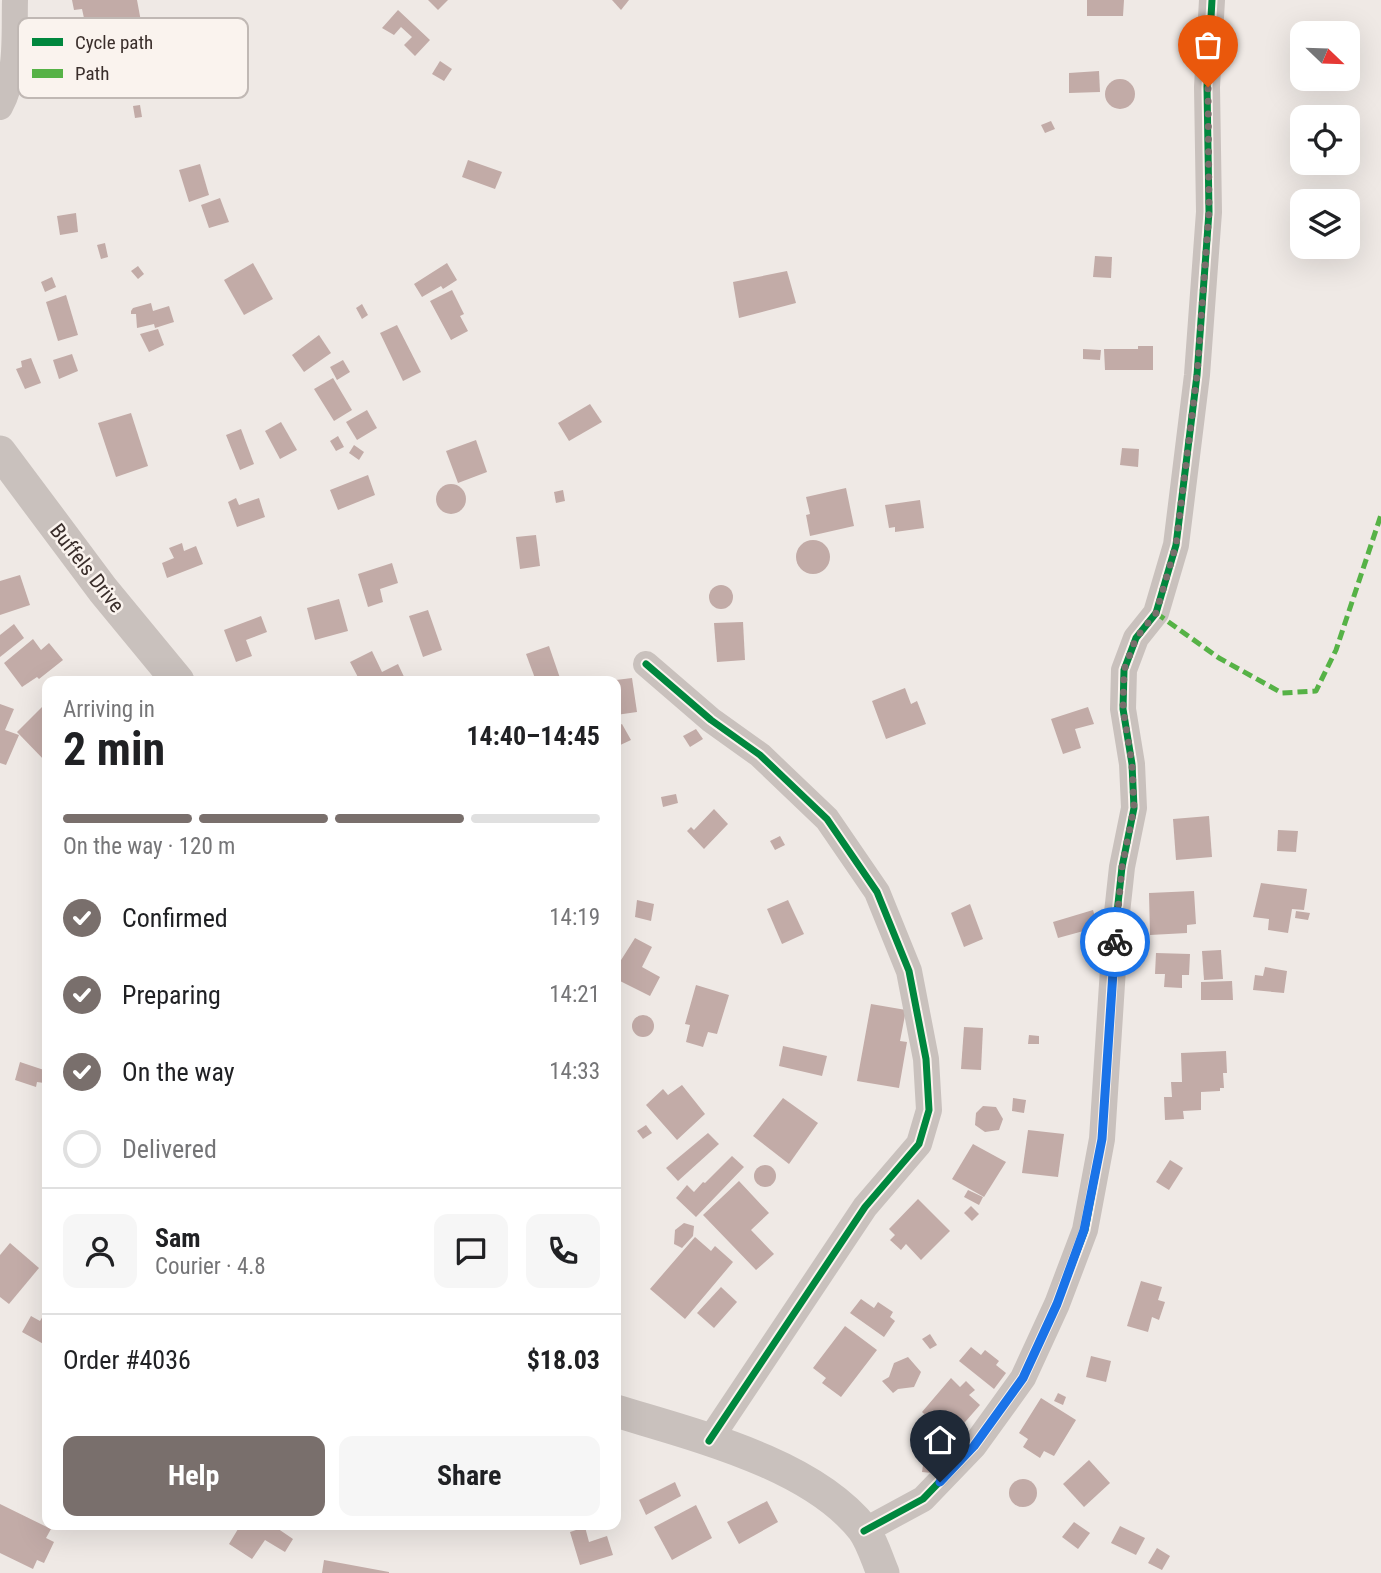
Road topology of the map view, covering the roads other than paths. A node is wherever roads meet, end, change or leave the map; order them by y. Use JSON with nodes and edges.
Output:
{"nodes":[{"id":1,"x":15,"y":0,"type":"edge"},
{"id":2,"x":1212,"y":0,"type":"edge"},
{"id":3,"x":0,"y":107,"type":"edge"},
{"id":4,"x":0,"y":452,"type":"edge"},
{"id":5,"x":646,"y":664,"type":"dead end"},
{"id":6,"x":174,"y":676,"type":"edge"},
{"id":7,"x":621,"y":1413,"type":"edge"},
{"id":8,"x":709,"y":1441,"type":"junction"},
{"id":9,"x":864,"y":1531,"type":"junction"},
{"id":10,"x":883,"y":1573,"type":"edge"}],
"edges":[{"from":1,"to":3,"type":"street"},
{"from":2,"to":9,"type":"street"},
{"from":4,"to":6,"type":"street","name":"Buffels Drive"},
{"from":5,"to":8,"type":"street"},
{"from":7,"to":8,"type":"street"},
{"from":8,"to":9,"type":"street"},
{"from":9,"to":10,"type":"street"}]}
